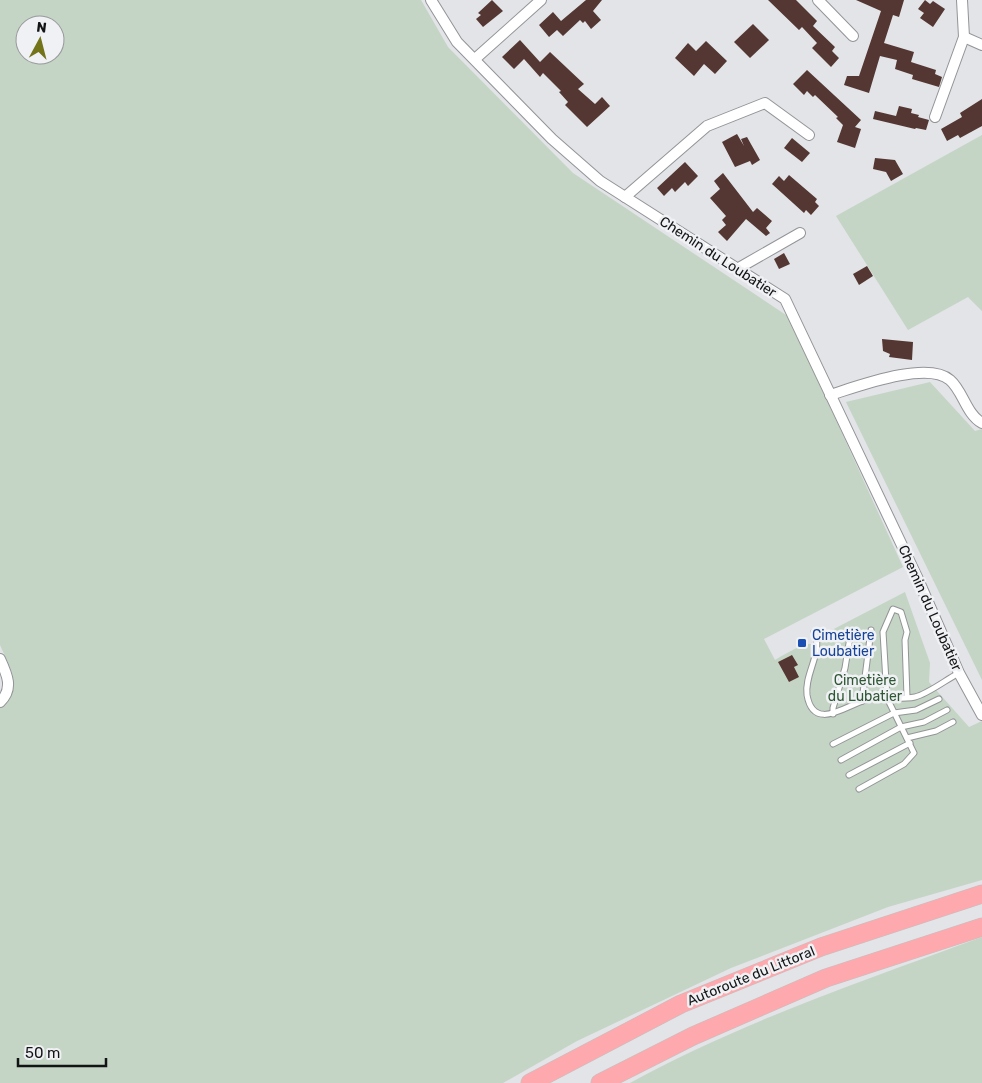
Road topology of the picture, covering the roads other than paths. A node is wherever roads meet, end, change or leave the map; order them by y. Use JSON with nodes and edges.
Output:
{"nodes":[{"id":1,"x":431,"y":0,"type":"edge"},
{"id":2,"x":541,"y":0,"type":"edge"},
{"id":3,"x":818,"y":0,"type":"edge"},
{"id":4,"x":962,"y":0,"type":"edge"},
{"id":5,"x":853,"y":36,"type":"dead end"},
{"id":6,"x":964,"y":37,"type":"junction"},
{"id":7,"x":982,"y":45,"type":"edge"},
{"id":8,"x":475,"y":58,"type":"junction"},
{"id":9,"x":935,"y":117,"type":"dead end"},
{"id":10,"x":810,"y":135,"type":"dead end"},
{"id":11,"x":625,"y":197,"type":"junction"},
{"id":12,"x":800,"y":233,"type":"dead end"},
{"id":13,"x":737,"y":269,"type":"junction"},
{"id":14,"x":830,"y":395,"type":"junction"},
{"id":15,"x":982,"y":422,"type":"edge"},
{"id":16,"x":871,"y":630,"type":"dead end"},
{"id":17,"x":851,"y":631,"type":"dead end"},
{"id":18,"x":814,"y":632,"type":"dead end"},
{"id":19,"x":0,"y":660,"type":"edge"},
{"id":20,"x":959,"y":673,"type":"junction"},
{"id":21,"x":907,"y":697,"type":"junction"},
{"id":22,"x":887,"y":698,"type":"junction"},
{"id":23,"x":939,"y":699,"type":"dead end"},
{"id":24,"x":862,"y":701,"type":"junction"},
{"id":25,"x":0,"y":702,"type":"edge"},
{"id":26,"x":947,"y":710,"type":"dead end"},
{"id":27,"x":894,"y":713,"type":"junction"},
{"id":28,"x":833,"y":714,"type":"junction"},
{"id":29,"x":982,"y":714,"type":"edge"},
{"id":30,"x":953,"y":722,"type":"dead end"},
{"id":31,"x":901,"y":727,"type":"junction"},
{"id":32,"x":908,"y":740,"type":"junction"},
{"id":33,"x":833,"y":744,"type":"dead end"},
{"id":34,"x":841,"y":760,"type":"dead end"},
{"id":35,"x":849,"y":775,"type":"dead end"},
{"id":36,"x":859,"y":789,"type":"dead end"},
{"id":37,"x":982,"y":894,"type":"edge"},
{"id":38,"x":982,"y":927,"type":"edge"},
{"id":39,"x":530,"y":1083,"type":"edge"},
{"id":40,"x":600,"y":1083,"type":"edge"}],
"edges":[{"from":1,"to":8,"type":"street","name":"Chemin du Loubatier"},
{"from":2,"to":8,"type":"street"},
{"from":3,"to":5,"type":"street"},
{"from":4,"to":6,"type":"street"},
{"from":6,"to":7,"type":"street"},
{"from":6,"to":9,"type":"street"},
{"from":8,"to":11,"type":"street","name":"Chemin du Loubatier"},
{"from":10,"to":11,"type":"street"},
{"from":11,"to":13,"type":"street","name":"Chemin du Loubatier"},
{"from":12,"to":13,"type":"street"},
{"from":13,"to":14,"type":"street","name":"Chemin du Loubatier"},
{"from":14,"to":15,"type":"street"},
{"from":14,"to":20,"type":"street","name":"Chemin du Loubatier"},
{"from":16,"to":24,"type":"lane"},
{"from":17,"to":28,"type":"lane"},
{"from":18,"to":28,"type":"lane"},
{"from":19,"to":25,"type":"street"},
{"from":20,"to":21,"type":"lane"},
{"from":20,"to":29,"type":"street","name":"Chemin du Loubatier"},
{"from":21,"to":22,"type":"lane"},
{"from":21,"to":22,"type":"lane"},
{"from":22,"to":24,"type":"lane"},
{"from":22,"to":27,"type":"lane"},
{"from":23,"to":27,"type":"lane"},
{"from":24,"to":28,"type":"lane"},
{"from":26,"to":31,"type":"lane"},
{"from":27,"to":31,"type":"lane"},
{"from":27,"to":33,"type":"lane"},
{"from":30,"to":32,"type":"lane"},
{"from":31,"to":32,"type":"lane"},
{"from":31,"to":34,"type":"lane"},
{"from":32,"to":35,"type":"lane"},
{"from":32,"to":36,"type":"lane"},
{"from":37,"to":39,"type":"highway","name":"Autoroute du Littoral"},
{"from":38,"to":40,"type":"highway"}]}
